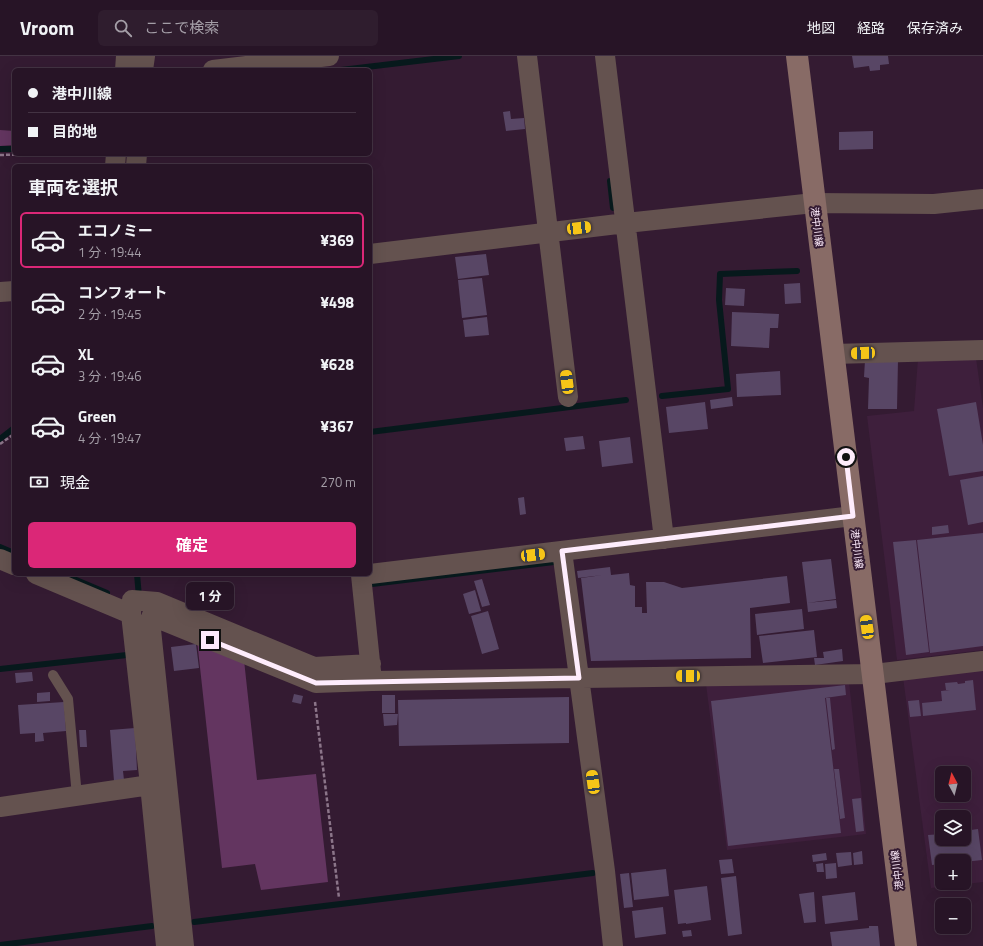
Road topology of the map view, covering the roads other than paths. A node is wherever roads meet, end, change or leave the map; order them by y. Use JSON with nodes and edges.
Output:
{"nodes":[{"id":1,"x":126,"y":56,"type":"edge"},
{"id":2,"x":145,"y":56,"type":"edge"},
{"id":3,"x":329,"y":56,"type":"edge"},
{"id":4,"x":527,"y":56,"type":"edge"},
{"id":5,"x":605,"y":56,"type":"edge"},
{"id":6,"x":796,"y":56,"type":"edge"},
{"id":7,"x":125,"y":68,"type":"edge"},
{"id":8,"x":143,"y":68,"type":"edge"},
{"id":9,"x":230,"y":68,"type":"edge"},
{"id":10,"x":983,"y":198,"type":"edge"},
{"id":11,"x":814,"y":203,"type":"junction"},
{"id":12,"x":626,"y":223,"type":"junction"},
{"id":13,"x":548,"y":232,"type":"junction"},
{"id":14,"x":372,"y":254,"type":"edge"},
{"id":15,"x":0,"y":292,"type":"edge"},
{"id":16,"x":12,"y":292,"type":"edge"},
{"id":17,"x":983,"y":350,"type":"edge"},
{"id":18,"x":832,"y":354,"type":"junction"},
{"id":19,"x":568,"y":397,"type":"dead end"},
{"id":20,"x":853,"y":516,"type":"junction"},
{"id":21,"x":664,"y":539,"type":"junction"},
{"id":22,"x":562,"y":551,"type":"junction"},
{"id":23,"x":0,"y":559,"type":"edge"},
{"id":24,"x":12,"y":564,"type":"edge"},
{"id":25,"x":372,"y":574,"type":"edge"},
{"id":26,"x":41,"y":576,"type":"edge"},
{"id":27,"x":361,"y":576,"type":"edge"},
{"id":28,"x":155,"y":609,"type":"junction"},
{"id":29,"x":131,"y":614,"type":"junction"},
{"id":30,"x":983,"y":661,"type":"edge"},
{"id":31,"x":371,"y":672,"type":"junction"},
{"id":32,"x":874,"y":674,"type":"junction"},
{"id":33,"x":53,"y":675,"type":"dead end"},
{"id":34,"x":579,"y":678,"type":"junction"},
{"id":35,"x":150,"y":785,"type":"junction"},
{"id":36,"x":77,"y":796,"type":"junction"},
{"id":37,"x":0,"y":807,"type":"edge"},
{"id":38,"x":166,"y":946,"type":"edge"},
{"id":39,"x":184,"y":946,"type":"edge"},
{"id":40,"x":613,"y":946,"type":"edge"},
{"id":41,"x":906,"y":946,"type":"edge"}],
"edges":[{"from":1,"to":7,"type":"street"},
{"from":2,"to":8,"type":"street"},
{"from":3,"to":9,"type":"street"},
{"from":4,"to":13,"type":"street"},
{"from":5,"to":12,"type":"street"},
{"from":6,"to":11,"type":"main road","name":"港中川線"},
{"from":10,"to":11,"type":"street"},
{"from":11,"to":12,"type":"street"},
{"from":11,"to":18,"type":"main road","name":"港中川線"},
{"from":12,"to":13,"type":"street"},
{"from":12,"to":21,"type":"street"},
{"from":13,"to":14,"type":"street"},
{"from":13,"to":19,"type":"street"},
{"from":15,"to":16,"type":"street"},
{"from":17,"to":18,"type":"street"},
{"from":18,"to":20,"type":"main road","name":"港中川線"},
{"from":20,"to":21,"type":"street"},
{"from":20,"to":32,"type":"main road","name":"港中川線"},
{"from":21,"to":22,"type":"street"},
{"from":22,"to":25,"type":"street"},
{"from":22,"to":34,"type":"street"},
{"from":23,"to":24,"type":"street"},
{"from":26,"to":29,"type":"street"},
{"from":27,"to":31,"type":"street"},
{"from":28,"to":29,"type":"street"},
{"from":28,"to":31,"type":"street"},
{"from":28,"to":39,"type":"street"},
{"from":29,"to":35,"type":"street"},
{"from":30,"to":32,"type":"street"},
{"from":31,"to":34,"type":"street"},
{"from":32,"to":34,"type":"street"},
{"from":32,"to":41,"type":"main road","name":"港中川線"},
{"from":33,"to":36,"type":"lane"},
{"from":34,"to":40,"type":"street"},
{"from":35,"to":36,"type":"street"},
{"from":35,"to":38,"type":"street"},
{"from":36,"to":37,"type":"street"}]}
